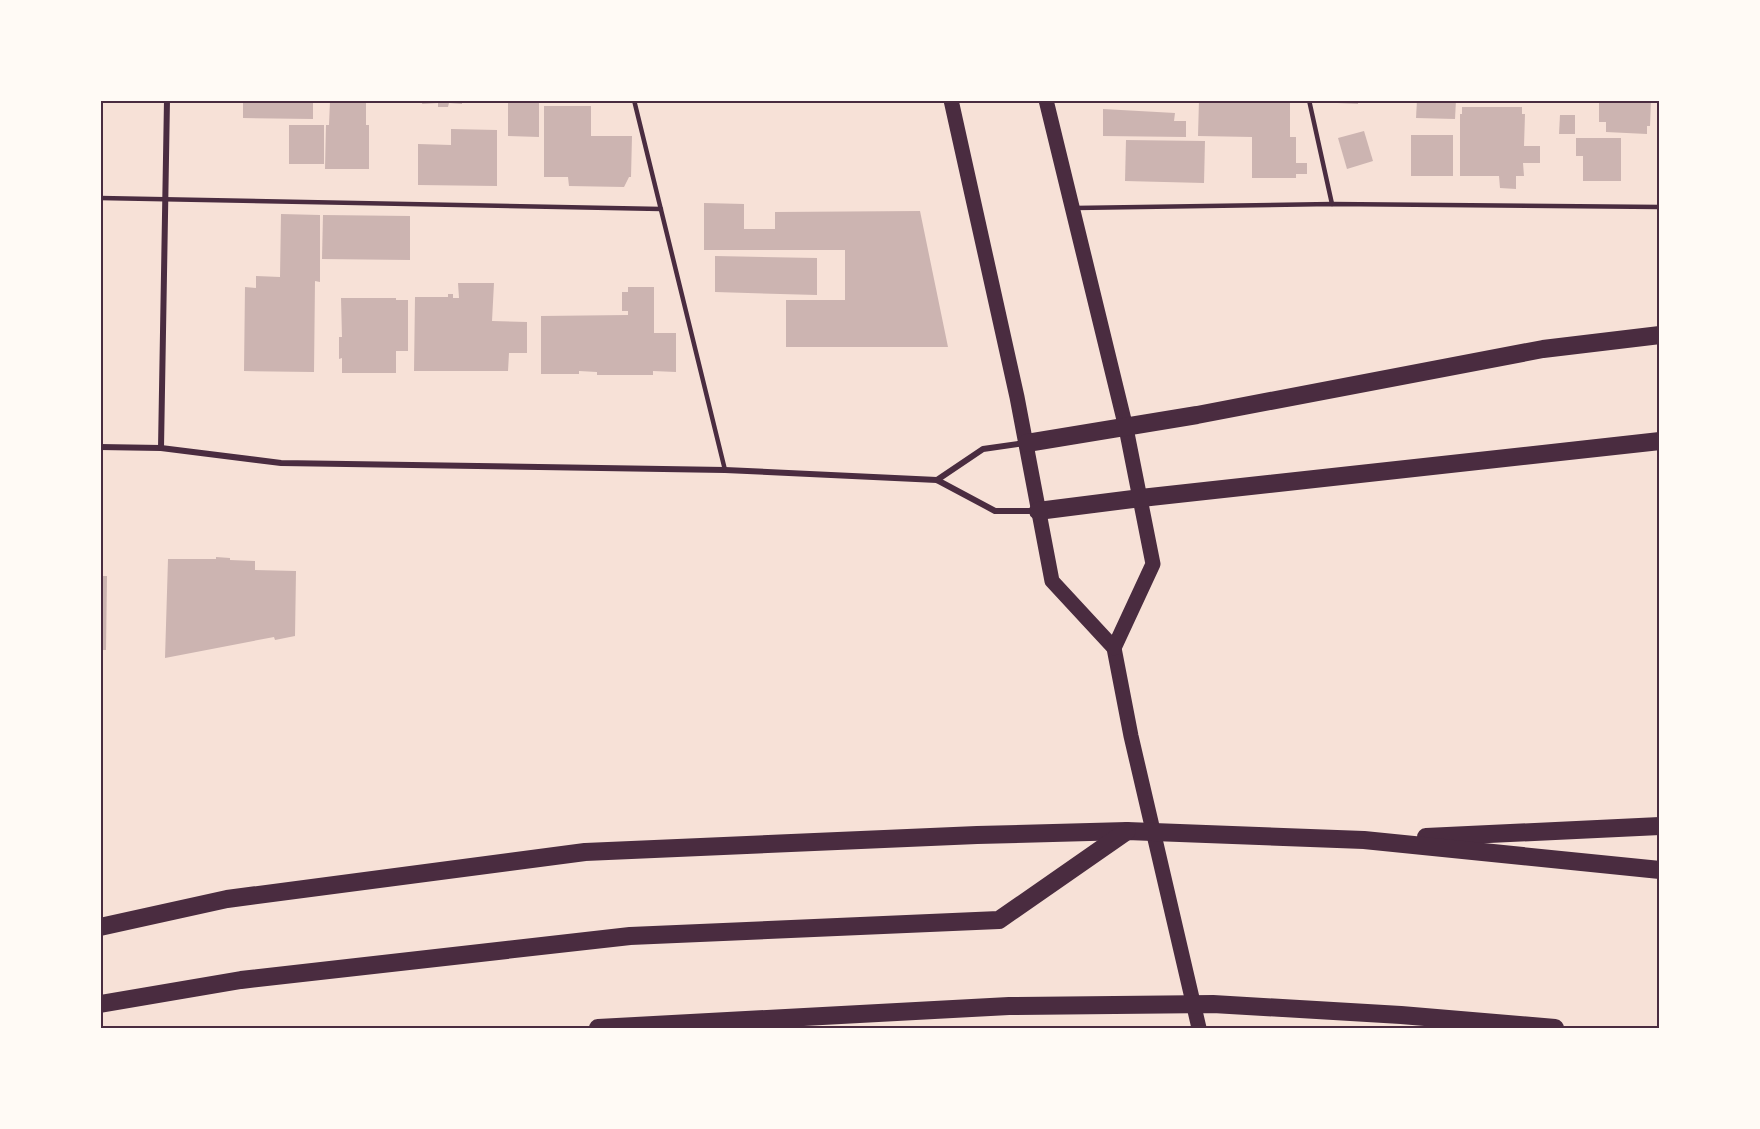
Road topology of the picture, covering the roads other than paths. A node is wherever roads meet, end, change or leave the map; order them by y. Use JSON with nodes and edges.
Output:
{"nodes":[{"id":1,"x":167,"y":100,"type":"edge"},
{"id":2,"x":633,"y":100,"type":"edge"},
{"id":3,"x":951,"y":100,"type":"edge"},
{"id":4,"x":1046,"y":100,"type":"edge"},
{"id":5,"x":1309,"y":100,"type":"edge"},
{"id":6,"x":100,"y":198,"type":"edge"},
{"id":7,"x":165,"y":199,"type":"junction"},
{"id":8,"x":1332,"y":204,"type":"junction"},
{"id":9,"x":1659,"y":207,"type":"edge"},
{"id":10,"x":1072,"y":208,"type":"junction"},
{"id":11,"x":661,"y":209,"type":"junction"},
{"id":12,"x":1659,"y":335,"type":"edge"},
{"id":13,"x":1126,"y":428,"type":"junction"},
{"id":14,"x":1659,"y":441,"type":"edge"},
{"id":15,"x":1027,"y":443,"type":"junction"},
{"id":16,"x":100,"y":447,"type":"edge"},
{"id":17,"x":161,"y":448,"type":"junction"},
{"id":18,"x":725,"y":470,"type":"junction"},
{"id":19,"x":937,"y":480,"type":"junction"},
{"id":20,"x":1141,"y":498,"type":"junction"},
{"id":21,"x":1038,"y":511,"type":"junction"},
{"id":22,"x":1114,"y":648,"type":"junction"},
{"id":23,"x":1659,"y":826,"type":"edge"},
{"id":24,"x":1126,"y":831,"type":"junction"},
{"id":25,"x":1365,"y":840,"type":"junction"},
{"id":26,"x":1659,"y":870,"type":"edge"},
{"id":27,"x":100,"y":927,"type":"edge"},
{"id":28,"x":100,"y":1004,"type":"edge"},
{"id":29,"x":598,"y":1029,"type":"edge"},
{"id":30,"x":1199,"y":1029,"type":"edge"},
{"id":31,"x":1555,"y":1029,"type":"edge"}],
"edges":[{"from":1,"to":7,"type":"street"},
{"from":2,"to":11,"type":"lane"},
{"from":3,"to":15,"type":"main road"},
{"from":4,"to":10,"type":"main road"},
{"from":5,"to":8,"type":"lane"},
{"from":6,"to":7,"type":"lane"},
{"from":7,"to":11,"type":"lane"},
{"from":7,"to":17,"type":"street"},
{"from":8,"to":9,"type":"lane"},
{"from":8,"to":10,"type":"lane"},
{"from":10,"to":13,"type":"main road"},
{"from":11,"to":18,"type":"lane"},
{"from":12,"to":13,"type":"highway"},
{"from":13,"to":15,"type":"highway"},
{"from":13,"to":20,"type":"main road"},
{"from":14,"to":20,"type":"highway"},
{"from":15,"to":19,"type":"street"},
{"from":15,"to":21,"type":"main road"},
{"from":16,"to":17,"type":"street"},
{"from":17,"to":18,"type":"street"},
{"from":18,"to":19,"type":"street"},
{"from":19,"to":21,"type":"street"},
{"from":20,"to":21,"type":"highway"},
{"from":20,"to":22,"type":"main road"},
{"from":21,"to":22,"type":"main road"},
{"from":22,"to":30,"type":"main road"},
{"from":23,"to":25,"type":"highway"},
{"from":24,"to":25,"type":"highway"},
{"from":24,"to":27,"type":"highway"},
{"from":24,"to":28,"type":"highway"},
{"from":25,"to":26,"type":"highway"},
{"from":29,"to":31,"type":"highway"}]}
